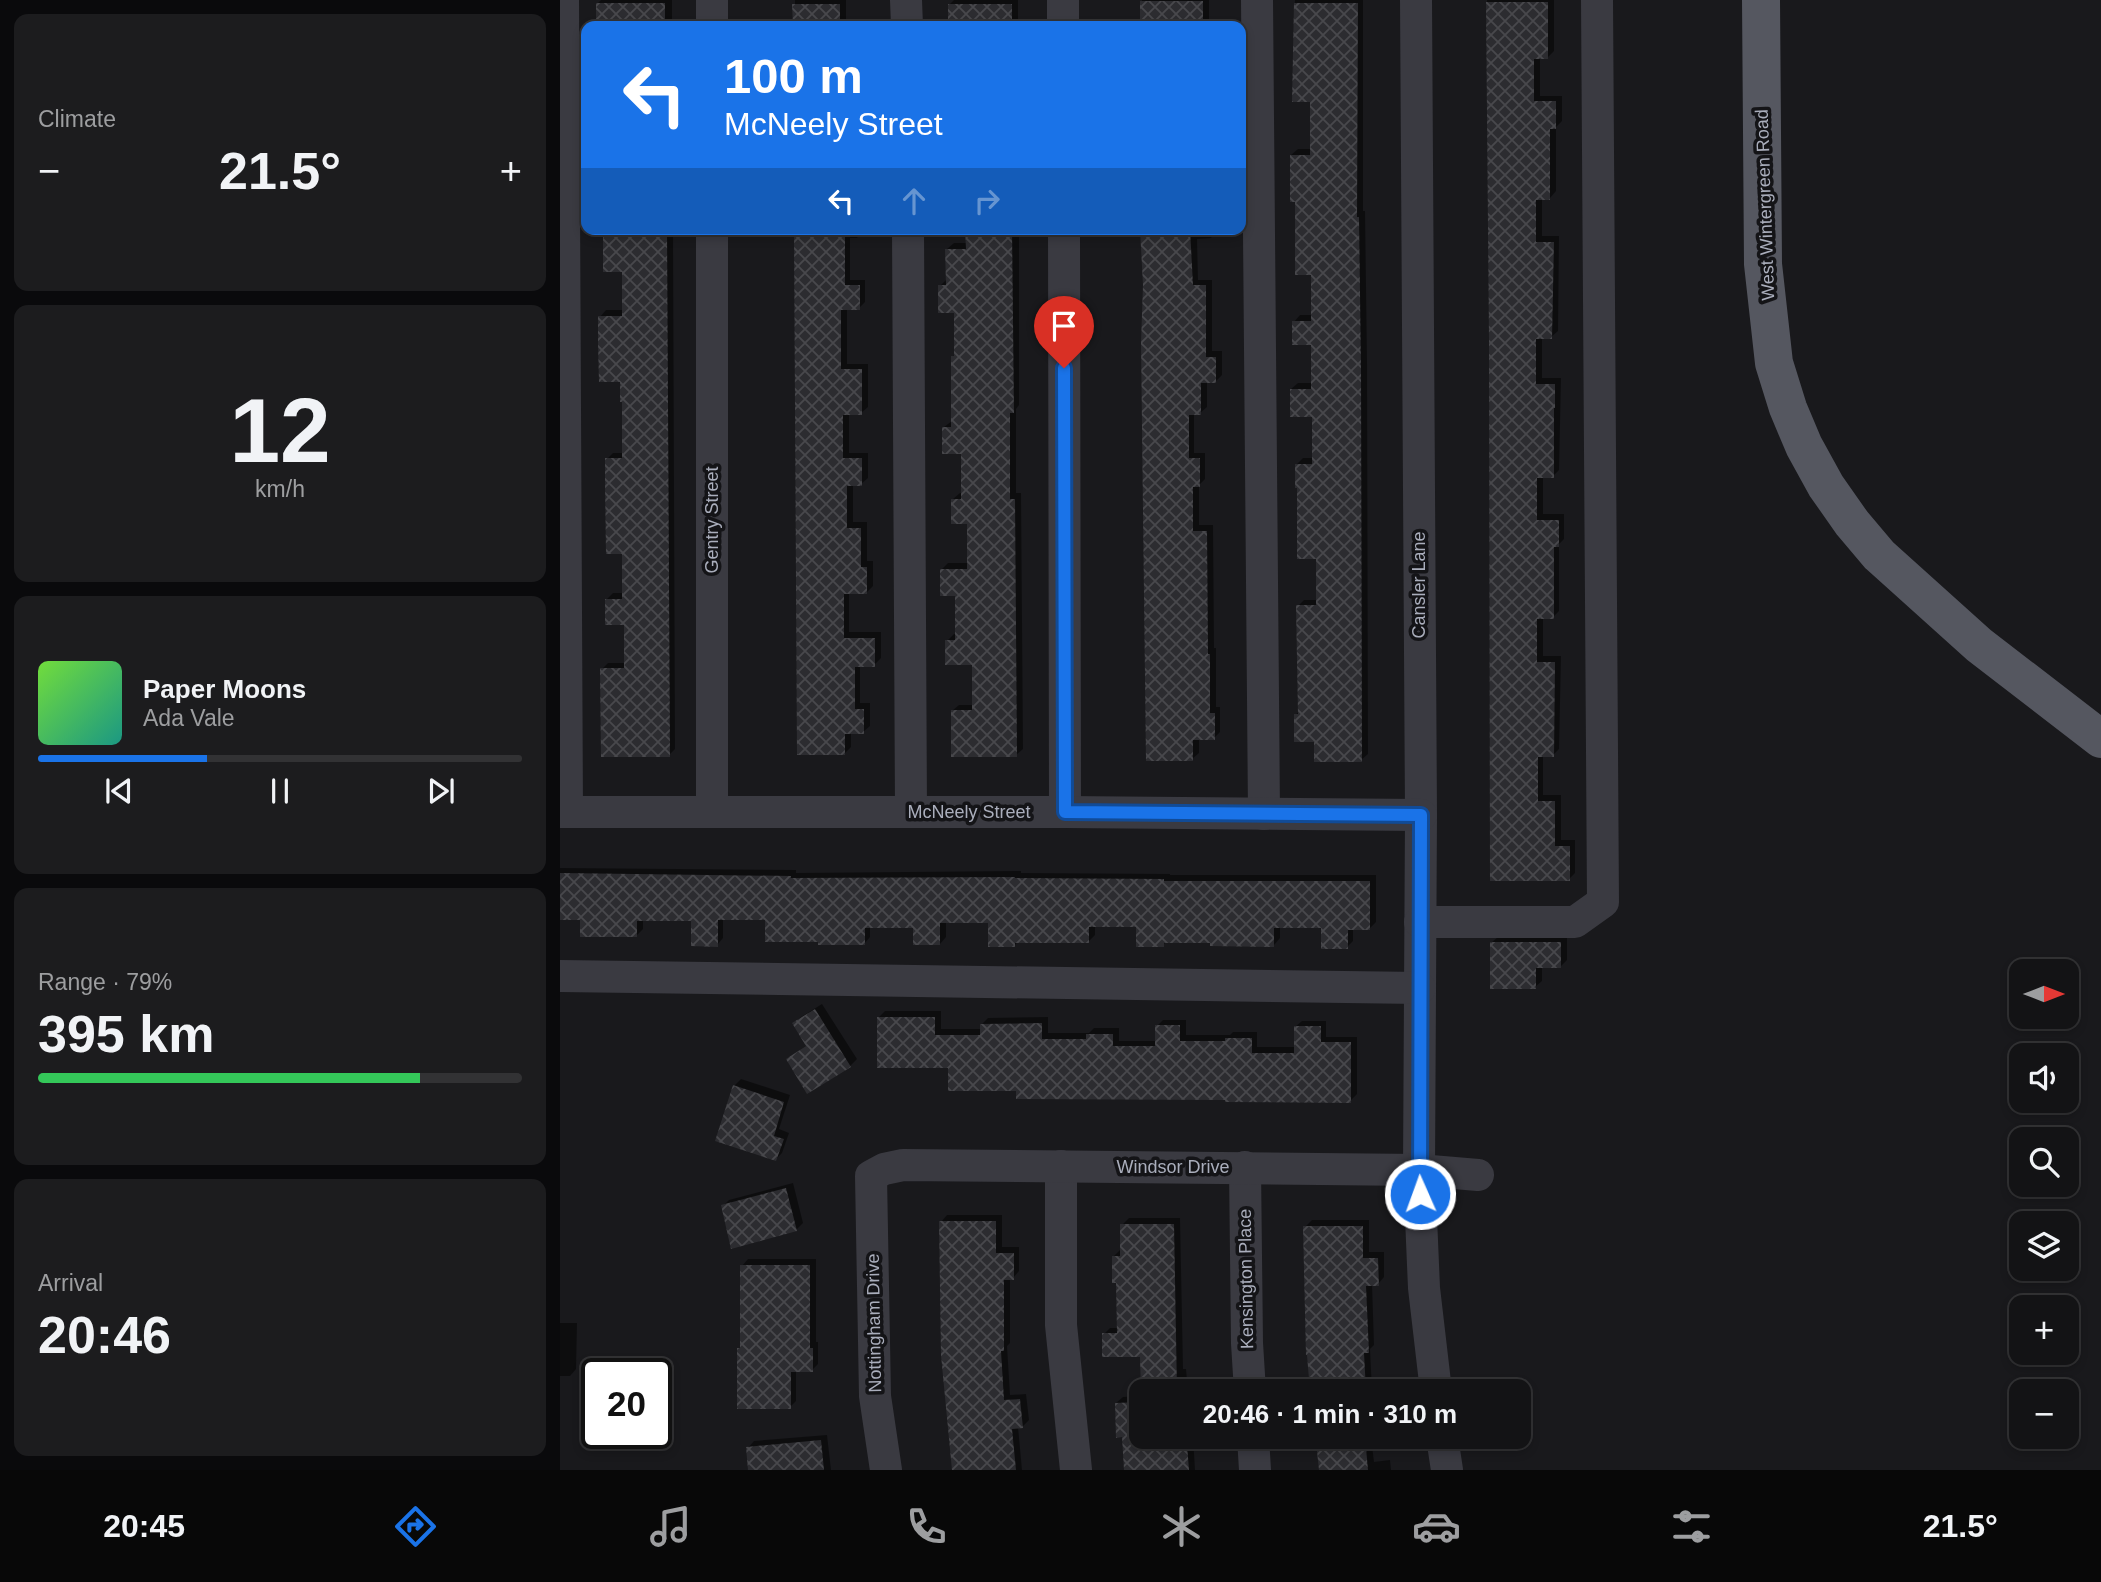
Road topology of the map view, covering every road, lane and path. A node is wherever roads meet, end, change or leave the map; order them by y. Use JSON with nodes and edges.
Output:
{"nodes":[{"id":1,"x":563,"y":0,"type":"edge"},
{"id":2,"x":712,"y":0,"type":"edge"},
{"id":3,"x":906,"y":0,"type":"edge"},
{"id":4,"x":1063,"y":0,"type":"edge"},
{"id":5,"x":1257,"y":0,"type":"edge"},
{"id":6,"x":1416,"y":0,"type":"edge"},
{"id":7,"x":1597,"y":0,"type":"edge"},
{"id":8,"x":1761,"y":0,"type":"edge"},
{"id":9,"x":712,"y":21,"type":"edge"},
{"id":10,"x":906,"y":21,"type":"edge"},
{"id":11,"x":1063,"y":21,"type":"edge"},
{"id":12,"x":712,"y":235,"type":"edge"},
{"id":13,"x":908,"y":235,"type":"edge"},
{"id":14,"x":1064,"y":235,"type":"edge"},
{"id":15,"x":2101,"y":739,"type":"edge"},
{"id":16,"x":712,"y":811,"type":"junction"},
{"id":17,"x":563,"y":812,"type":"edge"},
{"id":18,"x":911,"y":812,"type":"junction"},
{"id":19,"x":1065,"y":812,"type":"junction"},
{"id":20,"x":1264,"y":814,"type":"junction"},
{"id":21,"x":1421,"y":815,"type":"junction"},
{"id":22,"x":1420,"y":922,"type":"junction"},
{"id":23,"x":560,"y":976,"type":"edge"},
{"id":24,"x":1420,"y":988,"type":"junction"},
{"id":25,"x":1061,"y":1166,"type":"junction"},
{"id":26,"x":1245,"y":1167,"type":"junction"},
{"id":27,"x":1419,"y":1170,"type":"junction"},
{"id":28,"x":1478,"y":1175,"type":"dead end"},
{"id":29,"x":871,"y":1176,"type":"joint"},
{"id":30,"x":1249,"y":1379,"type":"edge"},
{"id":31,"x":1435,"y":1379,"type":"edge"},
{"id":32,"x":1254,"y":1449,"type":"edge"},
{"id":33,"x":1444,"y":1449,"type":"edge"},
{"id":34,"x":886,"y":1470,"type":"edge"},
{"id":35,"x":1076,"y":1470,"type":"edge"},
{"id":36,"x":1255,"y":1470,"type":"edge"},
{"id":37,"x":1447,"y":1470,"type":"edge"}],
"edges":[{"from":1,"to":17,"type":"street"},
{"from":2,"to":9,"type":"street"},
{"from":3,"to":10,"type":"street"},
{"from":4,"to":11,"type":"street"},
{"from":5,"to":20,"type":"street"},
{"from":6,"to":21,"type":"street","name":"Cansler Lane"},
{"from":7,"to":22,"type":"street"},
{"from":8,"to":15,"type":"main road","name":"West Wintergreen Road"},
{"from":12,"to":16,"type":"street","name":"Gentry Street"},
{"from":13,"to":18,"type":"street"},
{"from":14,"to":19,"type":"street"},
{"from":16,"to":17,"type":"street","name":"McNeely Street"},
{"from":16,"to":18,"type":"street","name":"McNeely Street"},
{"from":18,"to":19,"type":"street","name":"McNeely Street"},
{"from":19,"to":20,"type":"street","name":"McNeely Street"},
{"from":20,"to":21,"type":"street","name":"McNeely Street"},
{"from":21,"to":22,"type":"street","name":"Cansler Lane"},
{"from":22,"to":24,"type":"street","name":"Cansler Lane"},
{"from":23,"to":24,"type":"street"},
{"from":24,"to":27,"type":"street","name":"Cansler Lane"},
{"from":25,"to":26,"type":"street","name":"Windsor Drive"},
{"from":25,"to":29,"type":"street","name":"Windsor Drive"},
{"from":25,"to":35,"type":"street"},
{"from":26,"to":27,"type":"street","name":"Windsor Drive"},
{"from":26,"to":30,"type":"street","name":"Kensington Place"},
{"from":27,"to":28,"type":"street","name":"Windsor Drive"},
{"from":27,"to":31,"type":"street","name":"Cansler Lane"},
{"from":29,"to":34,"type":"street","name":"Nottingham Drive"},
{"from":32,"to":36,"type":"street"},
{"from":33,"to":37,"type":"street"}]}
